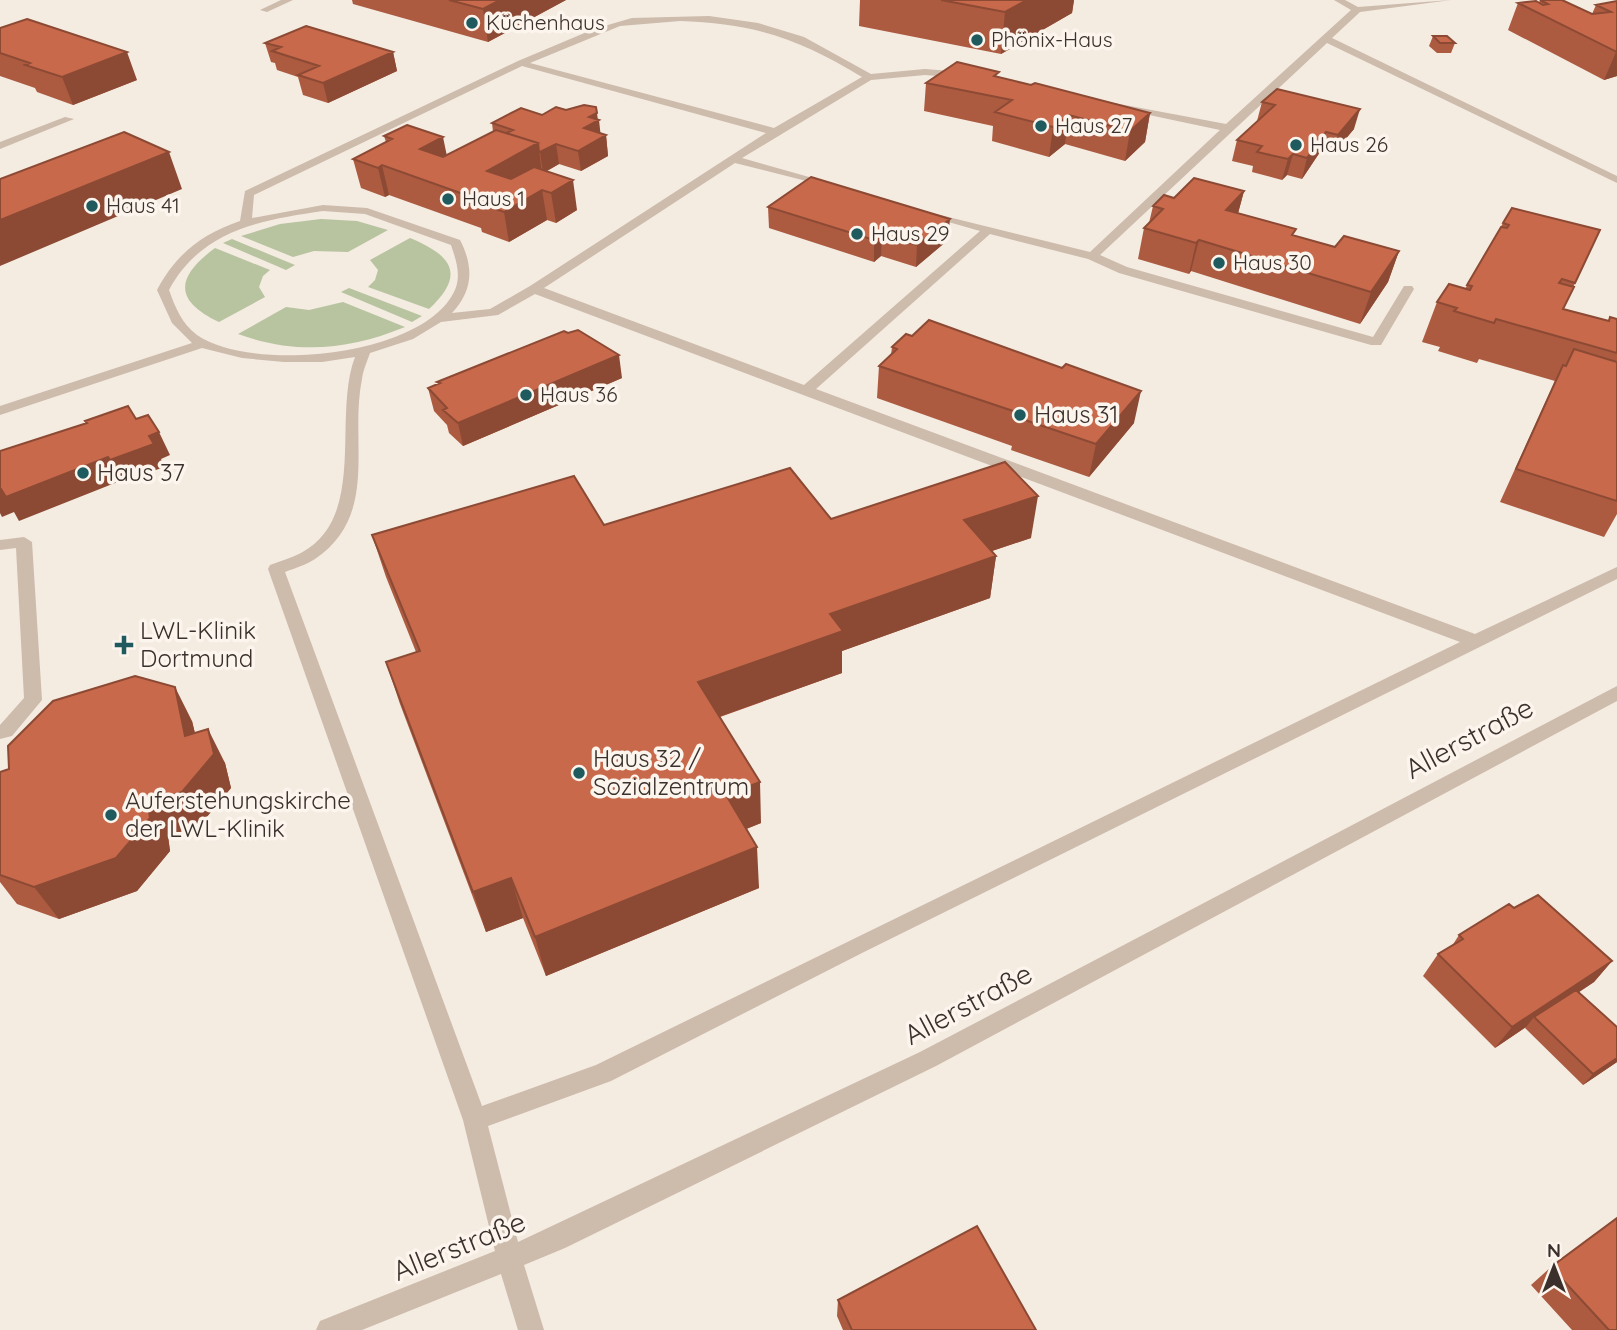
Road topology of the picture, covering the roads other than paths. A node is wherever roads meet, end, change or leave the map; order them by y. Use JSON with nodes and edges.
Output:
{"nodes":[{"id":1,"x":289,"y":0,"type":"edge"},
{"id":2,"x":1338,"y":0,"type":"edge"},
{"id":3,"x":1447,"y":0,"type":"edge"},
{"id":4,"x":264,"y":10,"type":"dead end"},
{"id":5,"x":1357,"y":10,"type":"junction"},
{"id":6,"x":1325,"y":38,"type":"junction"},
{"id":7,"x":521,"y":63,"type":"junction"},
{"id":8,"x":979,"y":76,"type":"edge"},
{"id":9,"x":869,"y":77,"type":"junction"},
{"id":10,"x":1084,"y":98,"type":"edge"},
{"id":11,"x":69,"y":119,"type":"dead end"},
{"id":12,"x":1228,"y":128,"type":"junction"},
{"id":13,"x":775,"y":132,"type":"junction"},
{"id":14,"x":0,"y":146,"type":"edge"},
{"id":15,"x":733,"y":159,"type":"junction"},
{"id":16,"x":1617,"y":180,"type":"edge"},
{"id":17,"x":845,"y":190,"type":"edge"},
{"id":18,"x":910,"y":208,"type":"edge"},
{"id":19,"x":246,"y":223,"type":"junction"},
{"id":20,"x":988,"y":230,"type":"junction"},
{"id":21,"x":1092,"y":256,"type":"junction"},
{"id":22,"x":534,"y":289,"type":"junction"},
{"id":23,"x":1408,"y":289,"type":"dead end"},
{"id":24,"x":441,"y":318,"type":"junction"},
{"id":25,"x":202,"y":344,"type":"junction"},
{"id":26,"x":364,"y":352,"type":"junction"},
{"id":27,"x":806,"y":390,"type":"junction"},
{"id":28,"x":0,"y":411,"type":"edge"},
{"id":29,"x":0,"y":545,"type":"edge"},
{"id":30,"x":1617,"y":572,"type":"edge"},
{"id":31,"x":1473,"y":640,"type":"junction"},
{"id":32,"x":1617,"y":693,"type":"edge"},
{"id":33,"x":0,"y":732,"type":"edge"},
{"id":34,"x":475,"y":1120,"type":"junction"},
{"id":35,"x":509,"y":1258,"type":"junction"},
{"id":36,"x":329,"y":1330,"type":"edge"},
{"id":37,"x":531,"y":1330,"type":"edge"}],
"edges":[{"from":1,"to":4,"type":"street"},
{"from":2,"to":5,"type":"street"},
{"from":3,"to":5,"type":"street"},
{"from":5,"to":6,"type":"street"},
{"from":6,"to":12,"type":"street"},
{"from":6,"to":16,"type":"street"},
{"from":7,"to":9,"type":"street"},
{"from":7,"to":13,"type":"street"},
{"from":7,"to":19,"type":"street"},
{"from":8,"to":9,"type":"street"},
{"from":9,"to":13,"type":"street"},
{"from":10,"to":12,"type":"street"},
{"from":11,"to":14,"type":"street"},
{"from":12,"to":21,"type":"street"},
{"from":13,"to":15,"type":"street"},
{"from":15,"to":17,"type":"street"},
{"from":15,"to":22,"type":"street"},
{"from":18,"to":20,"type":"street"},
{"from":19,"to":24,"type":"street"},
{"from":19,"to":25,"type":"street"},
{"from":20,"to":21,"type":"street"},
{"from":20,"to":27,"type":"street"},
{"from":21,"to":23,"type":"street"},
{"from":22,"to":24,"type":"street"},
{"from":22,"to":27,"type":"street"},
{"from":24,"to":26,"type":"street"},
{"from":25,"to":26,"type":"street"},
{"from":25,"to":28,"type":"street"},
{"from":26,"to":34,"type":"street"},
{"from":27,"to":31,"type":"street"},
{"from":29,"to":33,"type":"street"},
{"from":30,"to":31,"type":"street"},
{"from":31,"to":34,"type":"street"},
{"from":32,"to":35,"type":"street","name":"Allerstraße"},
{"from":34,"to":35,"type":"street"},
{"from":35,"to":36,"type":"street","name":"Allerstraße"},
{"from":35,"to":37,"type":"street"}]}
